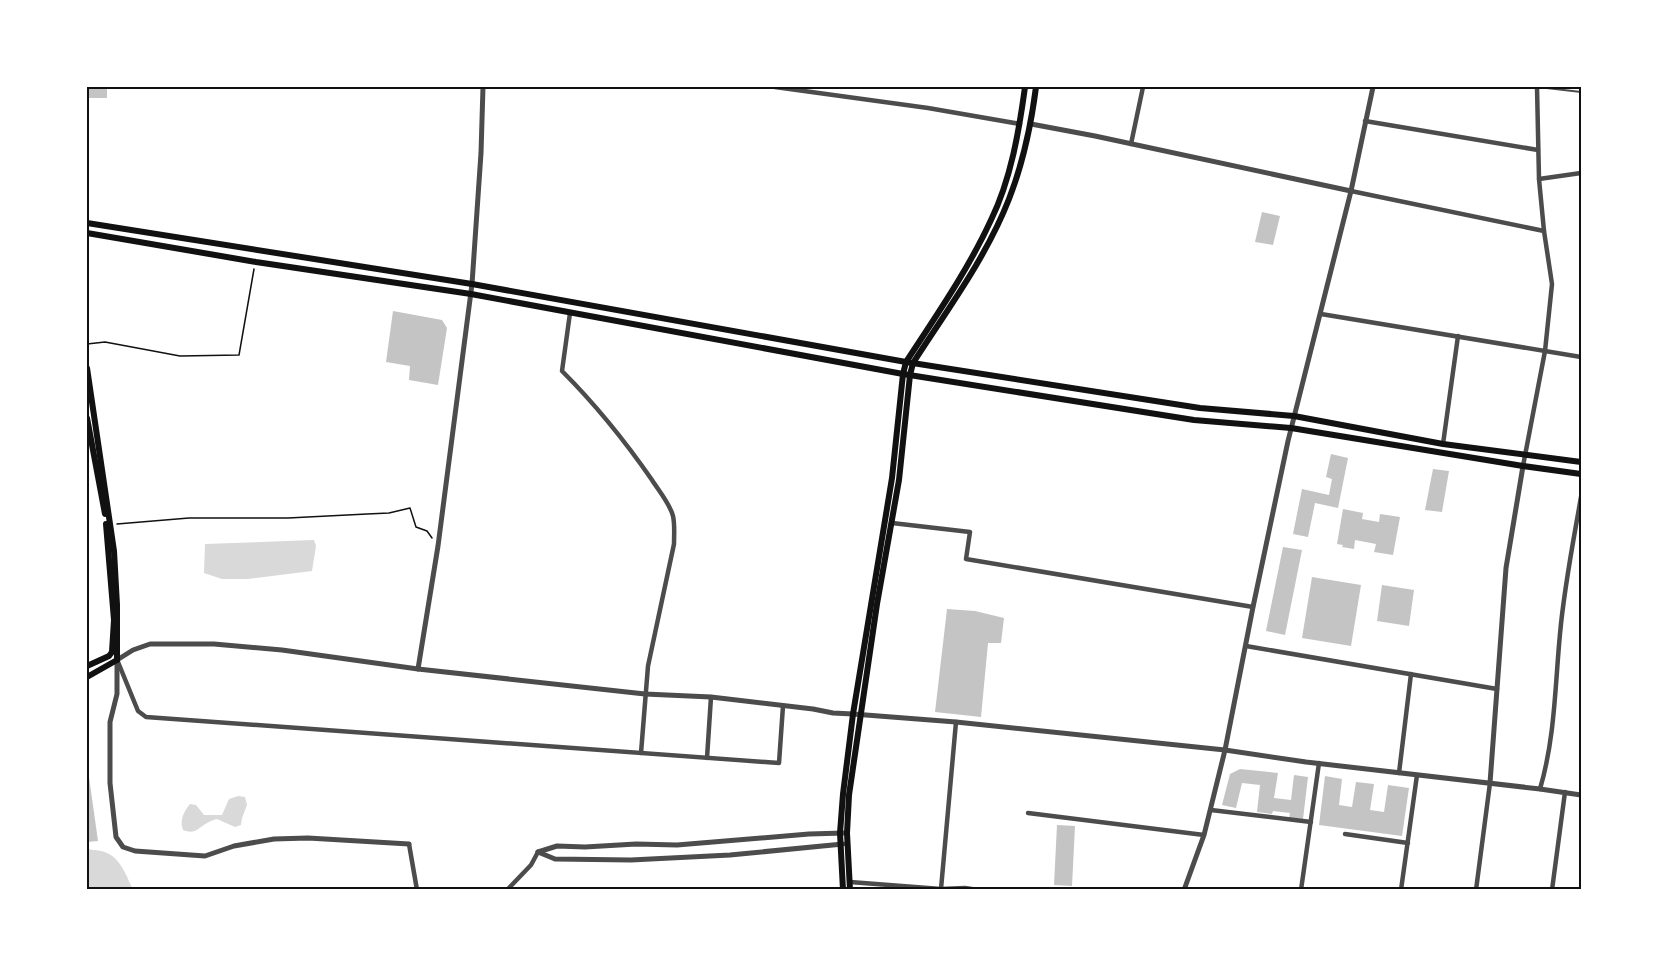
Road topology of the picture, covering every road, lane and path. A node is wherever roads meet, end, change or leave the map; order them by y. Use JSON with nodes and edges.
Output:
{"nodes":[{"id":1,"x":483,"y":87,"type":"edge"},
{"id":2,"x":775,"y":87,"type":"edge"},
{"id":3,"x":1026,"y":87,"type":"edge"},
{"id":4,"x":1036,"y":87,"type":"edge"},
{"id":5,"x":1143,"y":87,"type":"edge"},
{"id":6,"x":1371,"y":87,"type":"edge"},
{"id":7,"x":1538,"y":87,"type":"edge"},
{"id":8,"x":1581,"y":92,"type":"edge"},
{"id":9,"x":1365,"y":121,"type":"junction"},
{"id":10,"x":1020,"y":124,"type":"junction"},
{"id":11,"x":1031,"y":124,"type":"junction"},
{"id":12,"x":1131,"y":144,"type":"junction"},
{"id":13,"x":1538,"y":150,"type":"junction"},
{"id":14,"x":1581,"y":173,"type":"edge"},
{"id":15,"x":1539,"y":179,"type":"junction"},
{"id":16,"x":1351,"y":191,"type":"junction"},
{"id":17,"x":87,"y":223,"type":"edge"},
{"id":18,"x":1544,"y":231,"type":"junction"},
{"id":19,"x":87,"y":233,"type":"edge"},
{"id":20,"x":256,"y":262,"type":"junction"},
{"id":21,"x":472,"y":284,"type":"junction"},
{"id":22,"x":471,"y":294,"type":"junction"},
{"id":23,"x":570,"y":313,"type":"junction"},
{"id":24,"x":1321,"y":314,"type":"junction"},
{"id":25,"x":1458,"y":336,"type":"junction"},
{"id":26,"x":87,"y":344,"type":"edge"},
{"id":27,"x":1545,"y":351,"type":"junction"},
{"id":28,"x":1581,"y":357,"type":"edge"},
{"id":29,"x":910,"y":362,"type":"junction"},
{"id":30,"x":87,"y":368,"type":"edge"},
{"id":31,"x":906,"y":374,"type":"junction"},
{"id":32,"x":1294,"y":416,"type":"junction"},
{"id":33,"x":87,"y":418,"type":"edge"},
{"id":34,"x":1291,"y":428,"type":"junction"},
{"id":35,"x":1443,"y":444,"type":"junction"},
{"id":36,"x":1524,"y":455,"type":"junction"},
{"id":37,"x":1581,"y":462,"type":"edge"},
{"id":38,"x":1523,"y":466,"type":"junction"},
{"id":39,"x":1581,"y":474,"type":"edge"},
{"id":40,"x":1581,"y":497,"type":"edge"},
{"id":41,"x":892,"y":523,"type":"junction"},
{"id":42,"x":110,"y":524,"type":"junction"},
{"id":43,"x":438,"y":546,"type":"junction"},
{"id":44,"x":1253,"y":607,"type":"junction"},
{"id":45,"x":1246,"y":646,"type":"junction"},
{"id":46,"x":109,"y":656,"type":"junction"},
{"id":47,"x":117,"y":660,"type":"junction"},
{"id":48,"x":87,"y":666,"type":"edge"},
{"id":49,"x":418,"y":669,"type":"junction"},
{"id":50,"x":1411,"y":674,"type":"junction"},
{"id":51,"x":87,"y":677,"type":"edge"},
{"id":52,"x":1497,"y":689,"type":"junction"},
{"id":53,"x":645,"y":694,"type":"junction"},
{"id":54,"x":711,"y":697,"type":"junction"},
{"id":55,"x":783,"y":706,"type":"junction"},
{"id":56,"x":857,"y":714,"type":"junction"},
{"id":57,"x":956,"y":722,"type":"junction"},
{"id":58,"x":1226,"y":750,"type":"junction"},
{"id":59,"x":641,"y":753,"type":"junction"},
{"id":60,"x":707,"y":758,"type":"junction"},
{"id":61,"x":1319,"y":763,"type":"junction"},
{"id":62,"x":1399,"y":773,"type":"junction"},
{"id":63,"x":1417,"y":775,"type":"junction"},
{"id":64,"x":1490,"y":783,"type":"junction"},
{"id":65,"x":1540,"y":789,"type":"junction"},
{"id":66,"x":1565,"y":792,"type":"junction"},
{"id":67,"x":1581,"y":795,"type":"edge"},
{"id":68,"x":1211,"y":810,"type":"junction"},
{"id":69,"x":1028,"y":813,"type":"dead end"},
{"id":70,"x":1311,"y":822,"type":"junction"},
{"id":71,"x":844,"y":833,"type":"junction"},
{"id":72,"x":1345,"y":834,"type":"dead end"},
{"id":73,"x":1204,"y":835,"type":"junction"},
{"id":74,"x":1408,"y":843,"type":"junction"},
{"id":75,"x":409,"y":844,"type":"joint"},
{"id":76,"x":844,"y":844,"type":"junction"},
{"id":77,"x":538,"y":852,"type":"junction"},
{"id":78,"x":850,"y":882,"type":"junction"},
{"id":79,"x":941,"y":889,"type":"edge"},
{"id":80,"x":965,"y":889,"type":"edge"},
{"id":81,"x":417,"y":890,"type":"edge"},
{"id":82,"x":507,"y":890,"type":"edge"},
{"id":83,"x":843,"y":890,"type":"edge"},
{"id":84,"x":850,"y":890,"type":"edge"},
{"id":85,"x":978,"y":890,"type":"edge"},
{"id":86,"x":1184,"y":890,"type":"edge"},
{"id":87,"x":1301,"y":890,"type":"edge"},
{"id":88,"x":1401,"y":890,"type":"edge"},
{"id":89,"x":1476,"y":890,"type":"edge"},
{"id":90,"x":1552,"y":890,"type":"edge"}],
"edges":[{"from":1,"to":21,"type":"street"},
{"from":2,"to":10,"type":"street"},
{"from":3,"to":10,"type":"main road"},
{"from":4,"to":11,"type":"main road"},
{"from":5,"to":12,"type":"street"},
{"from":6,"to":9,"type":"street"},
{"from":7,"to":8,"type":"lane"},
{"from":7,"to":13,"type":"street"},
{"from":9,"to":13,"type":"street"},
{"from":9,"to":16,"type":"street"},
{"from":10,"to":29,"type":"main road"},
{"from":11,"to":12,"type":"street"},
{"from":11,"to":29,"type":"main road"},
{"from":12,"to":16,"type":"street"},
{"from":13,"to":15,"type":"street"},
{"from":14,"to":15,"type":"street"},
{"from":15,"to":18,"type":"street"},
{"from":16,"to":18,"type":"street"},
{"from":16,"to":24,"type":"street"},
{"from":17,"to":21,"type":"main road"},
{"from":18,"to":27,"type":"street"},
{"from":19,"to":20,"type":"main road"},
{"from":20,"to":22,"type":"main road"},
{"from":20,"to":26,"type":"path"},
{"from":21,"to":22,"type":"street"},
{"from":21,"to":29,"type":"main road"},
{"from":22,"to":23,"type":"main road"},
{"from":22,"to":43,"type":"street"},
{"from":23,"to":31,"type":"main road"},
{"from":23,"to":53,"type":"street"},
{"from":24,"to":25,"type":"street"},
{"from":24,"to":32,"type":"street"},
{"from":25,"to":27,"type":"street"},
{"from":25,"to":35,"type":"street"},
{"from":27,"to":28,"type":"street"},
{"from":27,"to":36,"type":"street"},
{"from":29,"to":31,"type":"main road"},
{"from":29,"to":32,"type":"main road"},
{"from":30,"to":42,"type":"main road"},
{"from":31,"to":34,"type":"main road"},
{"from":31,"to":41,"type":"main road"},
{"from":31,"to":56,"type":"main road"},
{"from":32,"to":34,"type":"street"},
{"from":32,"to":35,"type":"main road"},
{"from":33,"to":46,"type":"main road"},
{"from":34,"to":38,"type":"main road"},
{"from":34,"to":44,"type":"street"},
{"from":35,"to":36,"type":"main road"},
{"from":36,"to":37,"type":"main road"},
{"from":36,"to":38,"type":"street"},
{"from":38,"to":39,"type":"main road"},
{"from":38,"to":52,"type":"street"},
{"from":40,"to":65,"type":"street"},
{"from":41,"to":44,"type":"street"},
{"from":41,"to":56,"type":"main road"},
{"from":42,"to":43,"type":"path"},
{"from":42,"to":47,"type":"main road"},
{"from":43,"to":49,"type":"street"},
{"from":44,"to":45,"type":"street"},
{"from":45,"to":50,"type":"street"},
{"from":45,"to":58,"type":"street"},
{"from":46,"to":47,"type":"main road"},
{"from":46,"to":48,"type":"main road"},
{"from":47,"to":49,"type":"street"},
{"from":47,"to":51,"type":"main road"},
{"from":47,"to":59,"type":"street"},
{"from":47,"to":75,"type":"street"},
{"from":49,"to":53,"type":"street"},
{"from":50,"to":52,"type":"street"},
{"from":50,"to":62,"type":"street"},
{"from":52,"to":64,"type":"street"},
{"from":53,"to":54,"type":"street"},
{"from":53,"to":59,"type":"street"},
{"from":54,"to":55,"type":"street"},
{"from":54,"to":60,"type":"street"},
{"from":55,"to":56,"type":"street"},
{"from":55,"to":60,"type":"street"},
{"from":56,"to":57,"type":"street"},
{"from":56,"to":71,"type":"main road"},
{"from":57,"to":58,"type":"street"},
{"from":57,"to":79,"type":"street"},
{"from":58,"to":61,"type":"street"},
{"from":58,"to":68,"type":"street"},
{"from":59,"to":60,"type":"street"},
{"from":61,"to":62,"type":"street"},
{"from":61,"to":70,"type":"street"},
{"from":62,"to":63,"type":"street"},
{"from":63,"to":64,"type":"street"},
{"from":63,"to":74,"type":"street"},
{"from":64,"to":65,"type":"street"},
{"from":64,"to":89,"type":"street"},
{"from":65,"to":66,"type":"street"},
{"from":66,"to":67,"type":"street"},
{"from":66,"to":90,"type":"street"},
{"from":68,"to":70,"type":"street"},
{"from":68,"to":73,"type":"street"},
{"from":69,"to":73,"type":"street"},
{"from":70,"to":87,"type":"street"},
{"from":71,"to":76,"type":"main road"},
{"from":71,"to":77,"type":"street"},
{"from":72,"to":74,"type":"street"},
{"from":73,"to":86,"type":"street"},
{"from":74,"to":88,"type":"street"},
{"from":75,"to":81,"type":"street"},
{"from":76,"to":77,"type":"street"},
{"from":76,"to":78,"type":"main road"},
{"from":76,"to":83,"type":"main road"},
{"from":77,"to":82,"type":"street"},
{"from":78,"to":79,"type":"street"},
{"from":78,"to":84,"type":"main road"},
{"from":79,"to":80,"type":"street"},
{"from":80,"to":85,"type":"street"}]}
